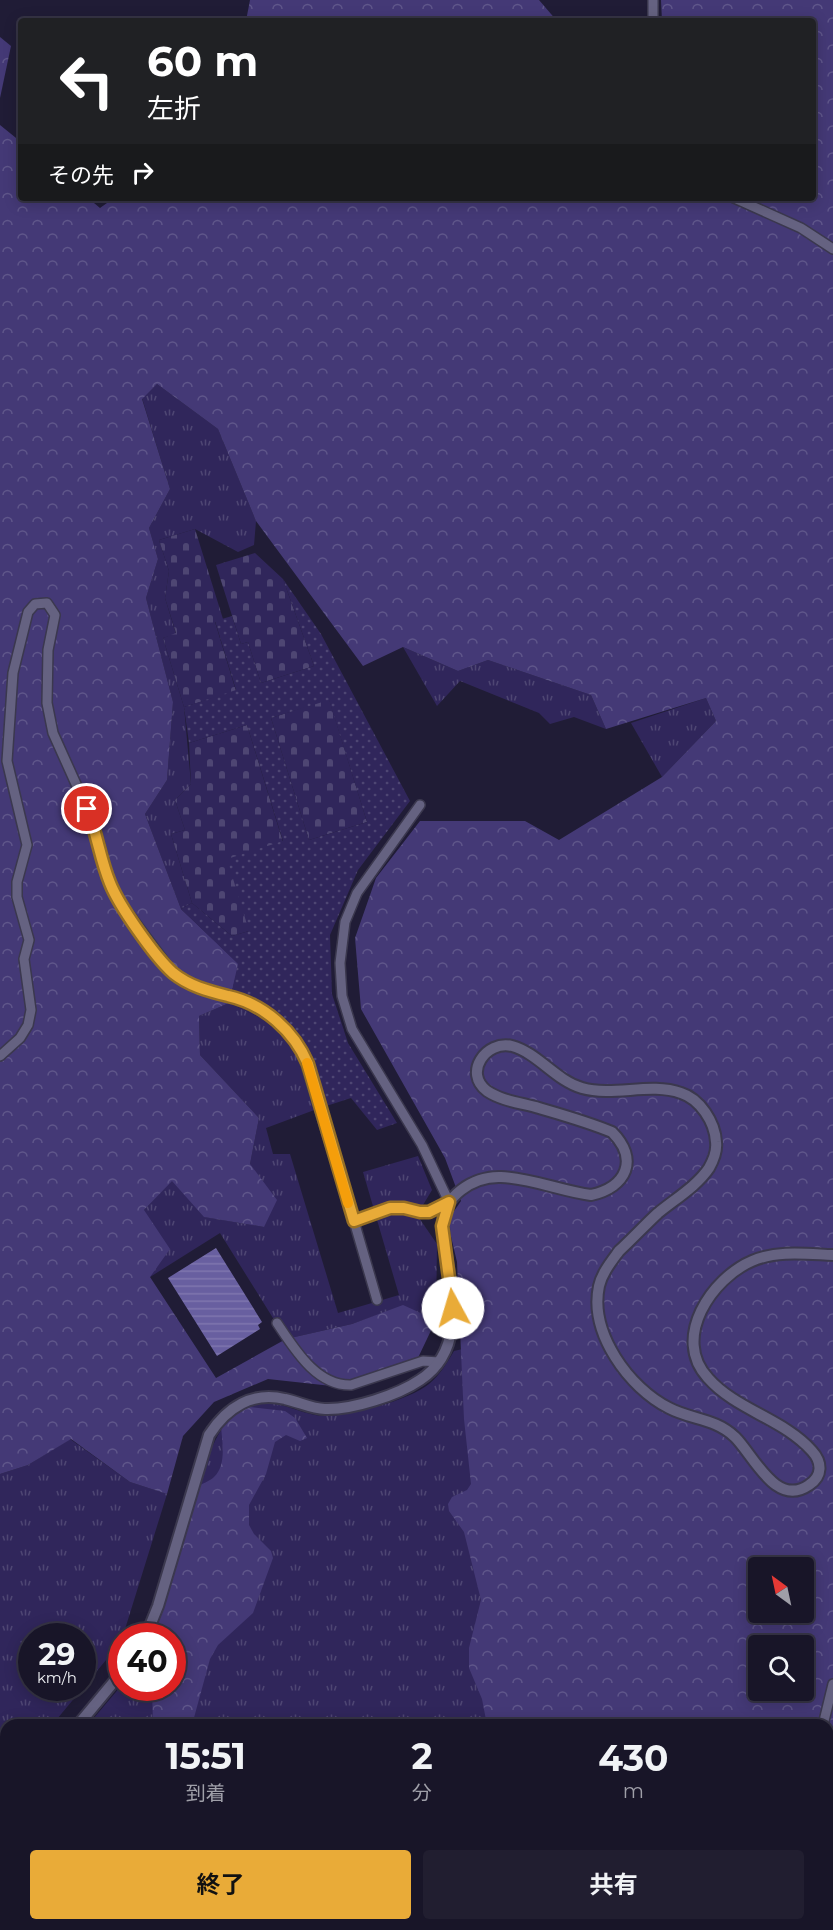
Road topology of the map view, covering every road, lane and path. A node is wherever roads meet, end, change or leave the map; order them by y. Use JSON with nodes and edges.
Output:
{"nodes":[{"id":1,"x":653,"y":0,"type":"edge"},
{"id":2,"x":653,"y":18,"type":"edge"},
{"id":3,"x":741,"y":201,"type":"edge"},
{"id":4,"x":833,"y":249,"type":"edge"},
{"id":5,"x":420,"y":805,"type":"dead end"},
{"id":6,"x":0,"y":1056,"type":"edge"},
{"id":7,"x":449,"y":1202,"type":"junction"},
{"id":8,"x":354,"y":1221,"type":"junction"},
{"id":9,"x":833,"y":1255,"type":"edge"},
{"id":10,"x":377,"y":1300,"type":"dead end"},
{"id":11,"x":277,"y":1323,"type":"dead end"},
{"id":12,"x":440,"y":1362,"type":"junction"},
{"id":13,"x":151,"y":1623,"type":"edge"},
{"id":14,"x":833,"y":1684,"type":"edge"},
{"id":15,"x":108,"y":1689,"type":"edge"},
{"id":16,"x":83,"y":1719,"type":"edge"},
{"id":17,"x":824,"y":1719,"type":"edge"}],
"edges":[{"from":1,"to":2,"type":"street"},
{"from":3,"to":4,"type":"street"},
{"from":5,"to":7,"type":"street"},
{"from":6,"to":8,"type":"street"},
{"from":7,"to":8,"type":"street"},
{"from":7,"to":9,"type":"street"},
{"from":7,"to":12,"type":"street"},
{"from":8,"to":10,"type":"street"},
{"from":11,"to":12,"type":"street"},
{"from":12,"to":13,"type":"street"},
{"from":14,"to":17,"type":"street"},
{"from":15,"to":16,"type":"street"}]}
